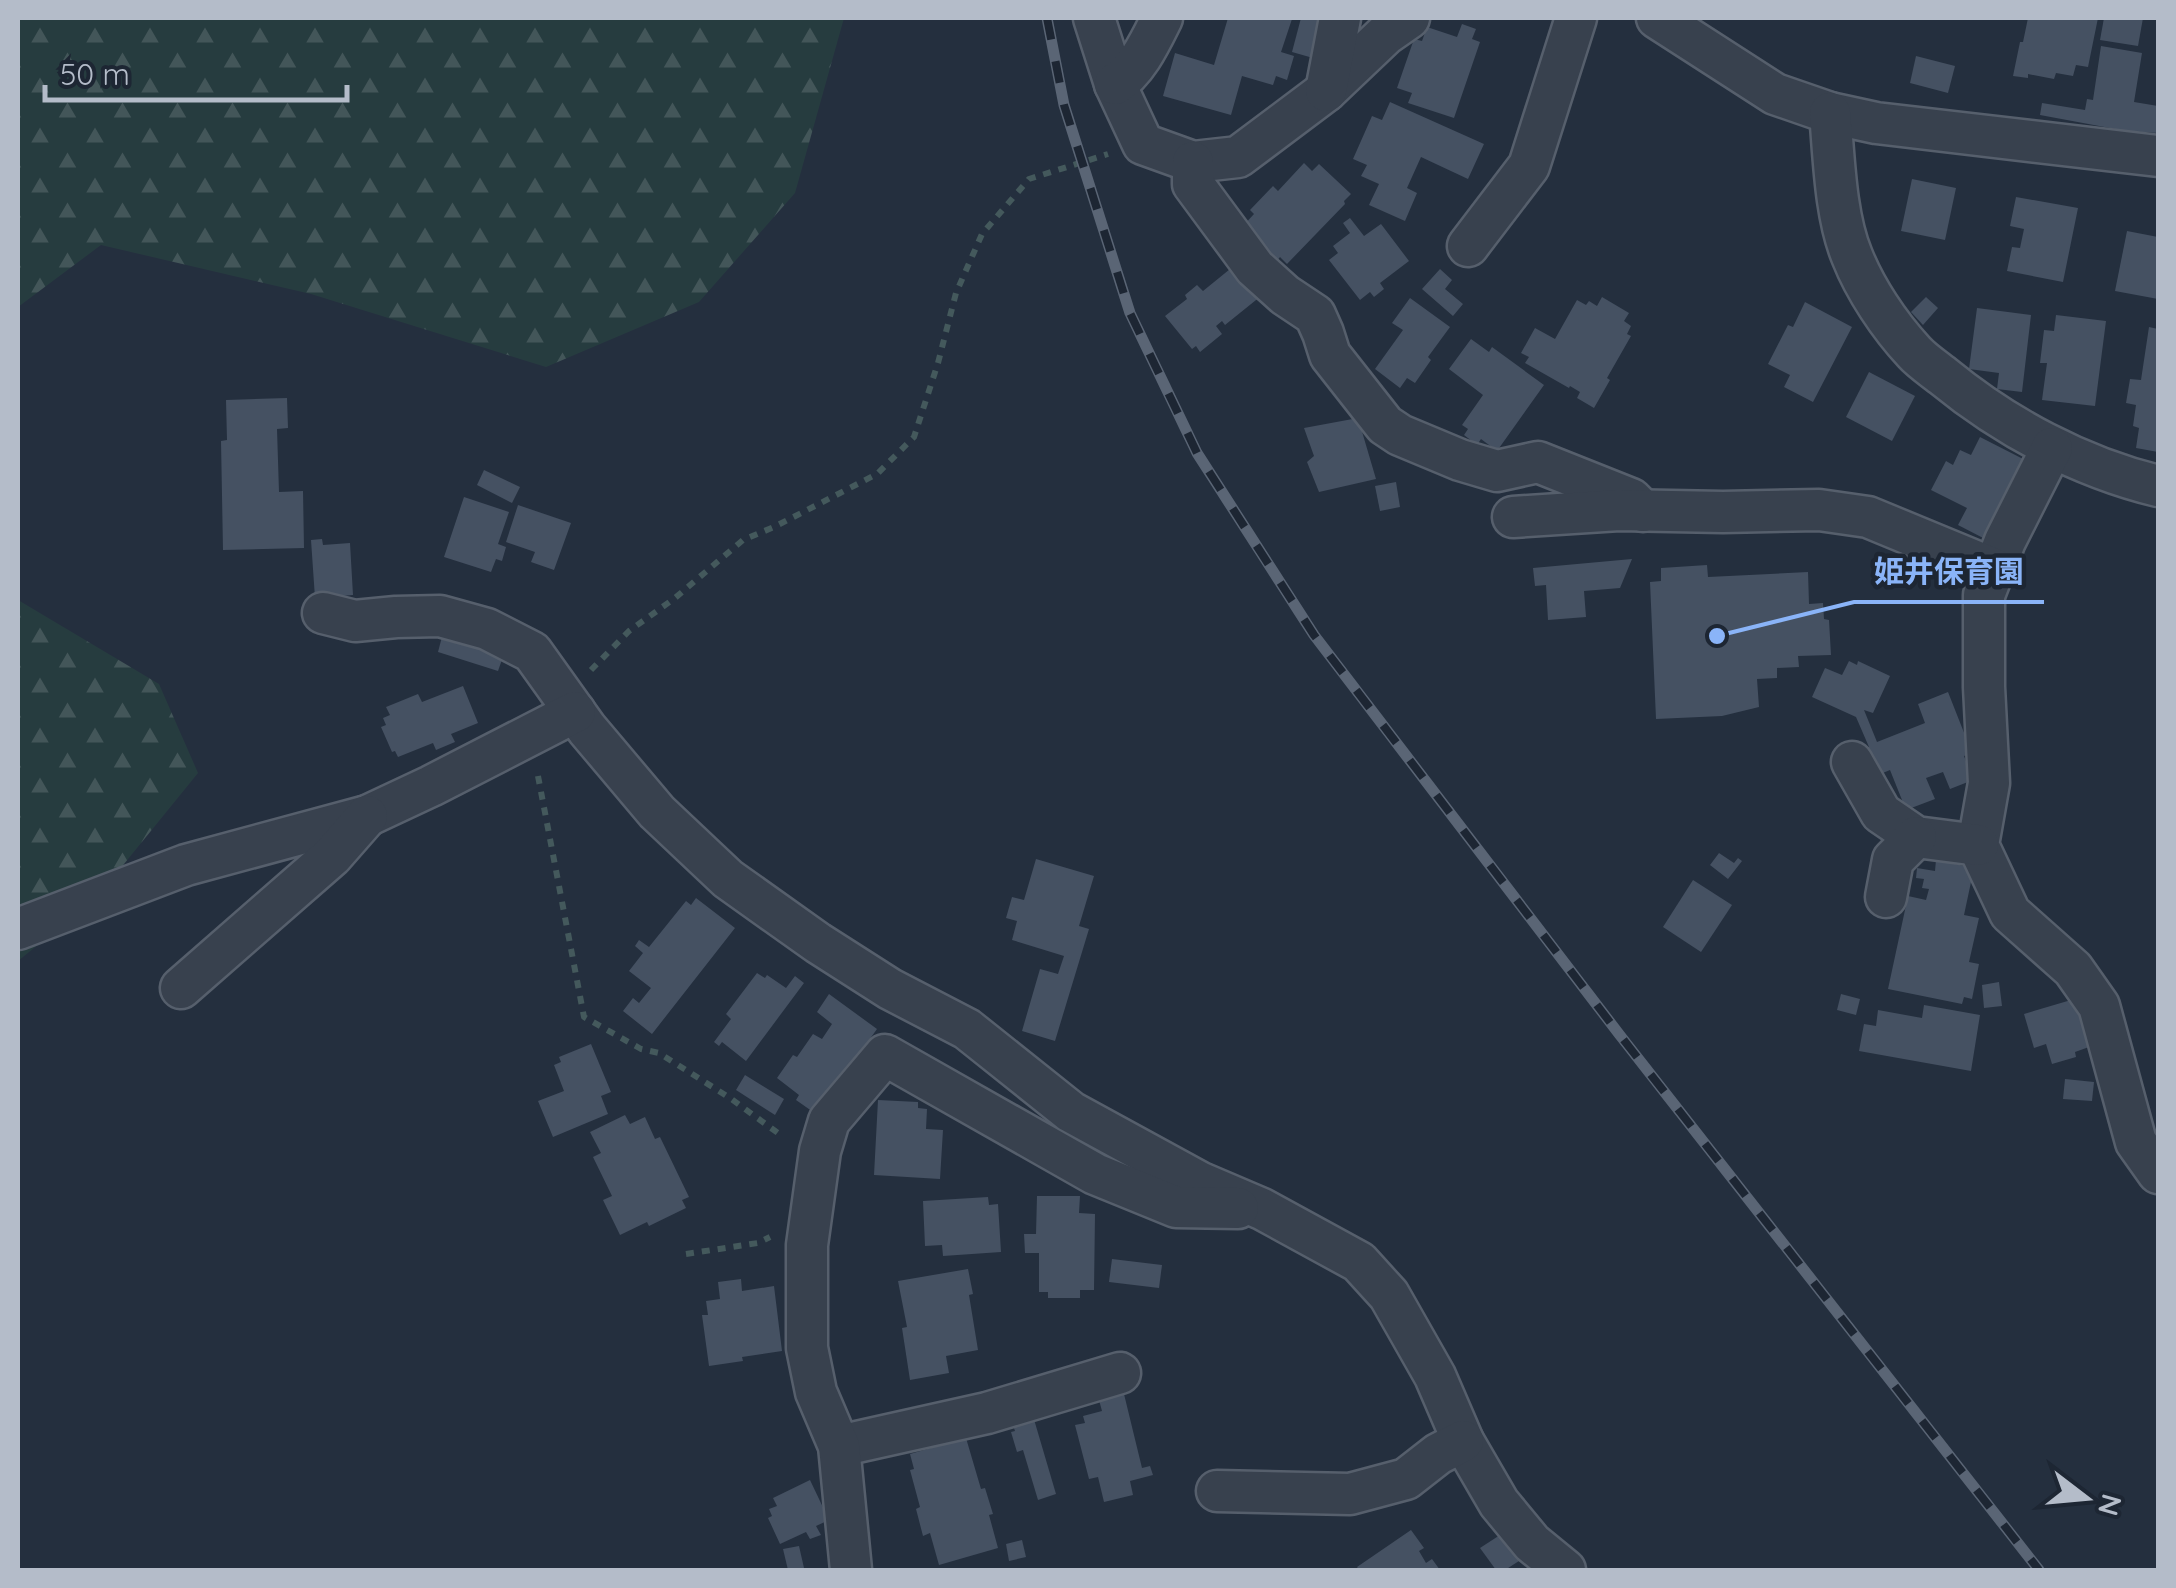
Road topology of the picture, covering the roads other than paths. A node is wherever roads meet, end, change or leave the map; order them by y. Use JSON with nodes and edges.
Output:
{"nodes":[{"id":1,"x":1094,"y":18,"type":"edge"},
{"id":2,"x":1162,"y":18,"type":"edge"},
{"id":3,"x":1340,"y":18,"type":"edge"},
{"id":4,"x":1576,"y":18,"type":"edge"},
{"id":5,"x":1657,"y":18,"type":"edge"},
{"id":6,"x":1394,"y":23,"type":"edge"},
{"id":7,"x":1115,"y":84,"type":"junction"},
{"id":8,"x":1326,"y":91,"type":"junction"},
{"id":9,"x":1830,"y":113,"type":"junction"},
{"id":10,"x":2158,"y":156,"type":"edge"},
{"id":11,"x":1193,"y":162,"type":"junction"},
{"id":12,"x":1468,"y":246,"type":"dead end"},
{"id":13,"x":2052,"y":448,"type":"junction"},
{"id":14,"x":2158,"y":486,"type":"edge"},
{"id":15,"x":1643,"y":511,"type":"junction"},
{"id":16,"x":1513,"y":517,"type":"dead end"},
{"id":17,"x":1994,"y":568,"type":"junction"},
{"id":18,"x":323,"y":613,"type":"dead end"},
{"id":19,"x":575,"y":712,"type":"junction"},
{"id":20,"x":1852,"y":762,"type":"dead end"},
{"id":21,"x":367,"y":816,"type":"junction"},
{"id":22,"x":1916,"y":837,"type":"junction"},
{"id":23,"x":1978,"y":845,"type":"junction"},
{"id":24,"x":1886,"y":897,"type":"dead end"},
{"id":25,"x":18,"y":929,"type":"edge"},
{"id":26,"x":181,"y":988,"type":"dead end"},
{"id":27,"x":2158,"y":1173,"type":"edge"},
{"id":28,"x":1262,"y":1209,"type":"junction"},
{"id":29,"x":1120,"y":1373,"type":"dead end"},
{"id":30,"x":1463,"y":1442,"type":"junction"},
{"id":31,"x":839,"y":1446,"type":"junction"},
{"id":32,"x":1216,"y":1492,"type":"dead end"},
{"id":33,"x":851,"y":1570,"type":"edge"},
{"id":34,"x":1565,"y":1570,"type":"edge"}],
"edges":[{"from":1,"to":7,"type":"street"},
{"from":2,"to":7,"type":"street"},
{"from":3,"to":8,"type":"street"},
{"from":4,"to":12,"type":"street"},
{"from":5,"to":9,"type":"street"},
{"from":6,"to":8,"type":"street"},
{"from":7,"to":11,"type":"street"},
{"from":8,"to":11,"type":"street"},
{"from":9,"to":10,"type":"street"},
{"from":9,"to":13,"type":"street"},
{"from":11,"to":15,"type":"street"},
{"from":13,"to":14,"type":"street"},
{"from":13,"to":17,"type":"street"},
{"from":15,"to":16,"type":"street"},
{"from":15,"to":17,"type":"street"},
{"from":17,"to":23,"type":"street"},
{"from":18,"to":19,"type":"street"},
{"from":19,"to":21,"type":"street"},
{"from":19,"to":28,"type":"street"},
{"from":20,"to":22,"type":"street"},
{"from":21,"to":25,"type":"street"},
{"from":21,"to":26,"type":"street"},
{"from":22,"to":23,"type":"street"},
{"from":22,"to":24,"type":"street"},
{"from":23,"to":27,"type":"street"},
{"from":28,"to":30,"type":"street"},
{"from":28,"to":31,"type":"street"},
{"from":29,"to":31,"type":"street"},
{"from":30,"to":32,"type":"street"},
{"from":30,"to":34,"type":"street"},
{"from":31,"to":33,"type":"street"}]}
